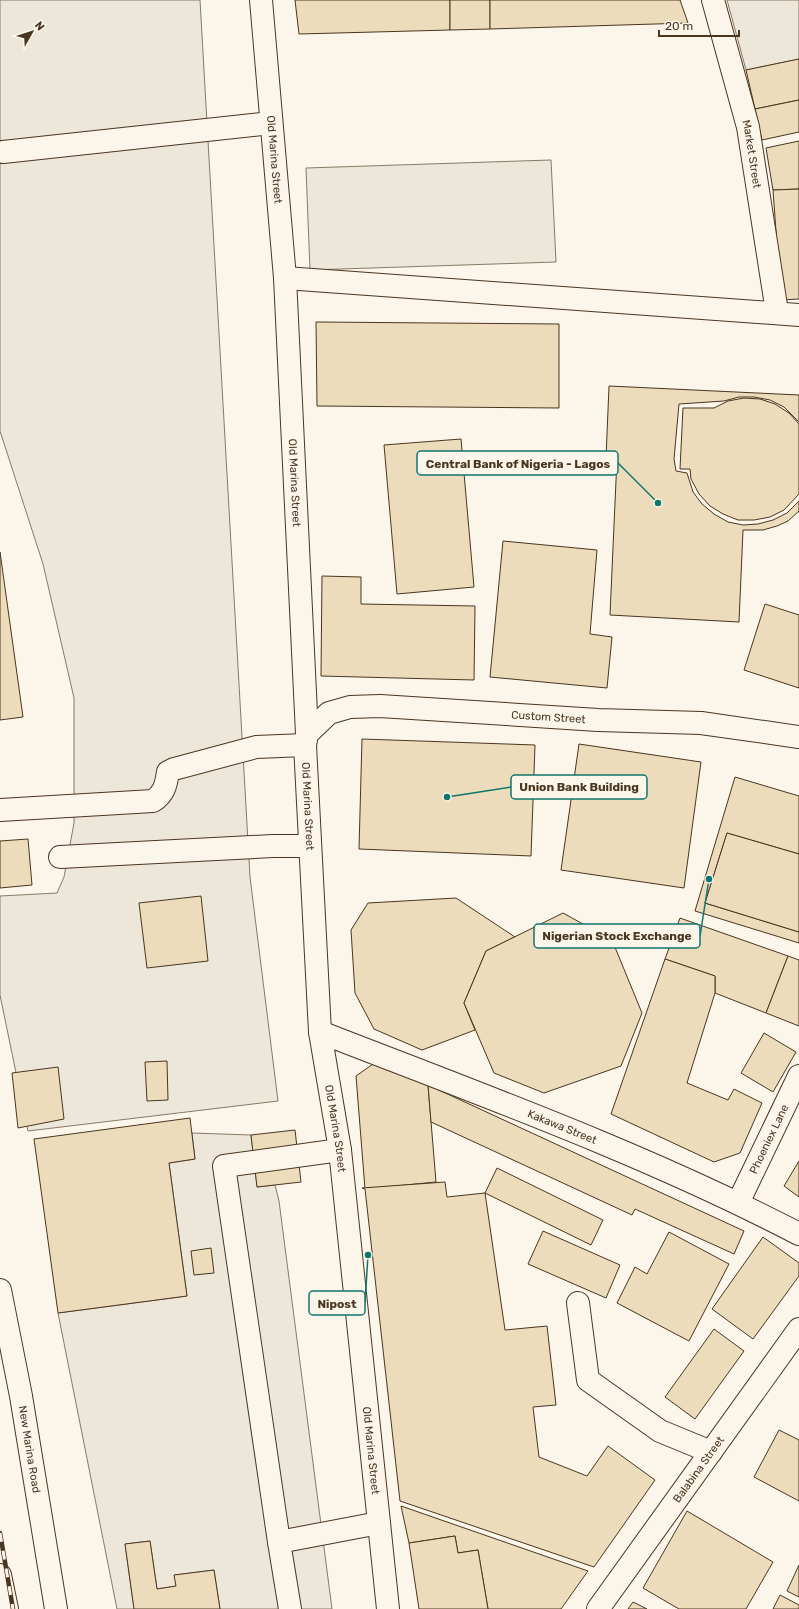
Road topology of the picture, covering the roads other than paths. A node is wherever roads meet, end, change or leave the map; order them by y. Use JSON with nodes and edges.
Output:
{"nodes":[{"id":1,"x":262,"y":0,"type":"edge"},
{"id":2,"x":713,"y":0,"type":"edge"},
{"id":3,"x":271,"y":123,"type":"junction"},
{"id":4,"x":3,"y":152,"type":"dead end"},
{"id":5,"x":285,"y":278,"type":"junction"},
{"id":6,"x":777,"y":312,"type":"junction"},
{"id":7,"x":799,"y":315,"type":"edge"},
{"id":8,"x":799,"y":737,"type":"edge"},
{"id":9,"x":306,"y":739,"type":"junction"},
{"id":10,"x":0,"y":810,"type":"edge"},
{"id":11,"x":309,"y":846,"type":"junction"},
{"id":12,"x":60,"y":857,"type":"dead end"},
{"id":13,"x":320,"y":1032,"type":"junction"},
{"id":14,"x":799,"y":1076,"type":"edge"},
{"id":15,"x":340,"y":1150,"type":"junction"},
{"id":16,"x":738,"y":1203,"type":"junction"},
{"id":17,"x":799,"y":1234,"type":"edge"},
{"id":18,"x":0,"y":1290,"type":"edge"},
{"id":19,"x":578,"y":1303,"type":"dead end"},
{"id":20,"x":799,"y":1329,"type":"edge"},
{"id":21,"x":711,"y":1452,"type":"junction"},
{"id":22,"x":379,"y":1523,"type":"junction"},
{"id":23,"x":279,"y":1542,"type":"junction"},
{"id":24,"x":0,"y":1575,"type":"edge"},
{"id":25,"x":7,"y":1609,"type":"edge"},
{"id":26,"x":56,"y":1609,"type":"edge"},
{"id":27,"x":290,"y":1609,"type":"edge"},
{"id":28,"x":388,"y":1609,"type":"edge"},
{"id":29,"x":598,"y":1609,"type":"edge"}],
"edges":[{"from":1,"to":3,"type":"main road","name":"Old Marina Street"},
{"from":2,"to":6,"type":"main road","name":"Market Street"},
{"from":3,"to":4,"type":"main road"},
{"from":3,"to":5,"type":"main road","name":"Old Marina Street"},
{"from":5,"to":6,"type":"main road"},
{"from":5,"to":9,"type":"main road","name":"Old Marina Street"},
{"from":6,"to":7,"type":"main road"},
{"from":8,"to":9,"type":"main road","name":"Custom Street"},
{"from":9,"to":10,"type":"main road"},
{"from":9,"to":11,"type":"main road","name":"Old Marina Street"},
{"from":11,"to":12,"type":"main road"},
{"from":11,"to":13,"type":"main road","name":"Old Marina Street"},
{"from":13,"to":15,"type":"main road","name":"Old Marina Street"},
{"from":13,"to":16,"type":"main road","name":"Kakawa Street"},
{"from":14,"to":16,"type":"main road","name":"Phoeniex Lane"},
{"from":15,"to":22,"type":"main road","name":"Old Marina Street"},
{"from":15,"to":23,"type":"main road"},
{"from":16,"to":17,"type":"main road","name":"Kakawa Street"},
{"from":18,"to":26,"type":"main road","name":"New Marina Road"},
{"from":19,"to":21,"type":"main road"},
{"from":20,"to":21,"type":"main road","name":"Balabina Street"},
{"from":21,"to":29,"type":"main road","name":"Balabina Street"},
{"from":22,"to":23,"type":"main road"},
{"from":22,"to":28,"type":"main road","name":"Old Marina Street"},
{"from":23,"to":27,"type":"main road"},
{"from":24,"to":25,"type":"main road"}]}
